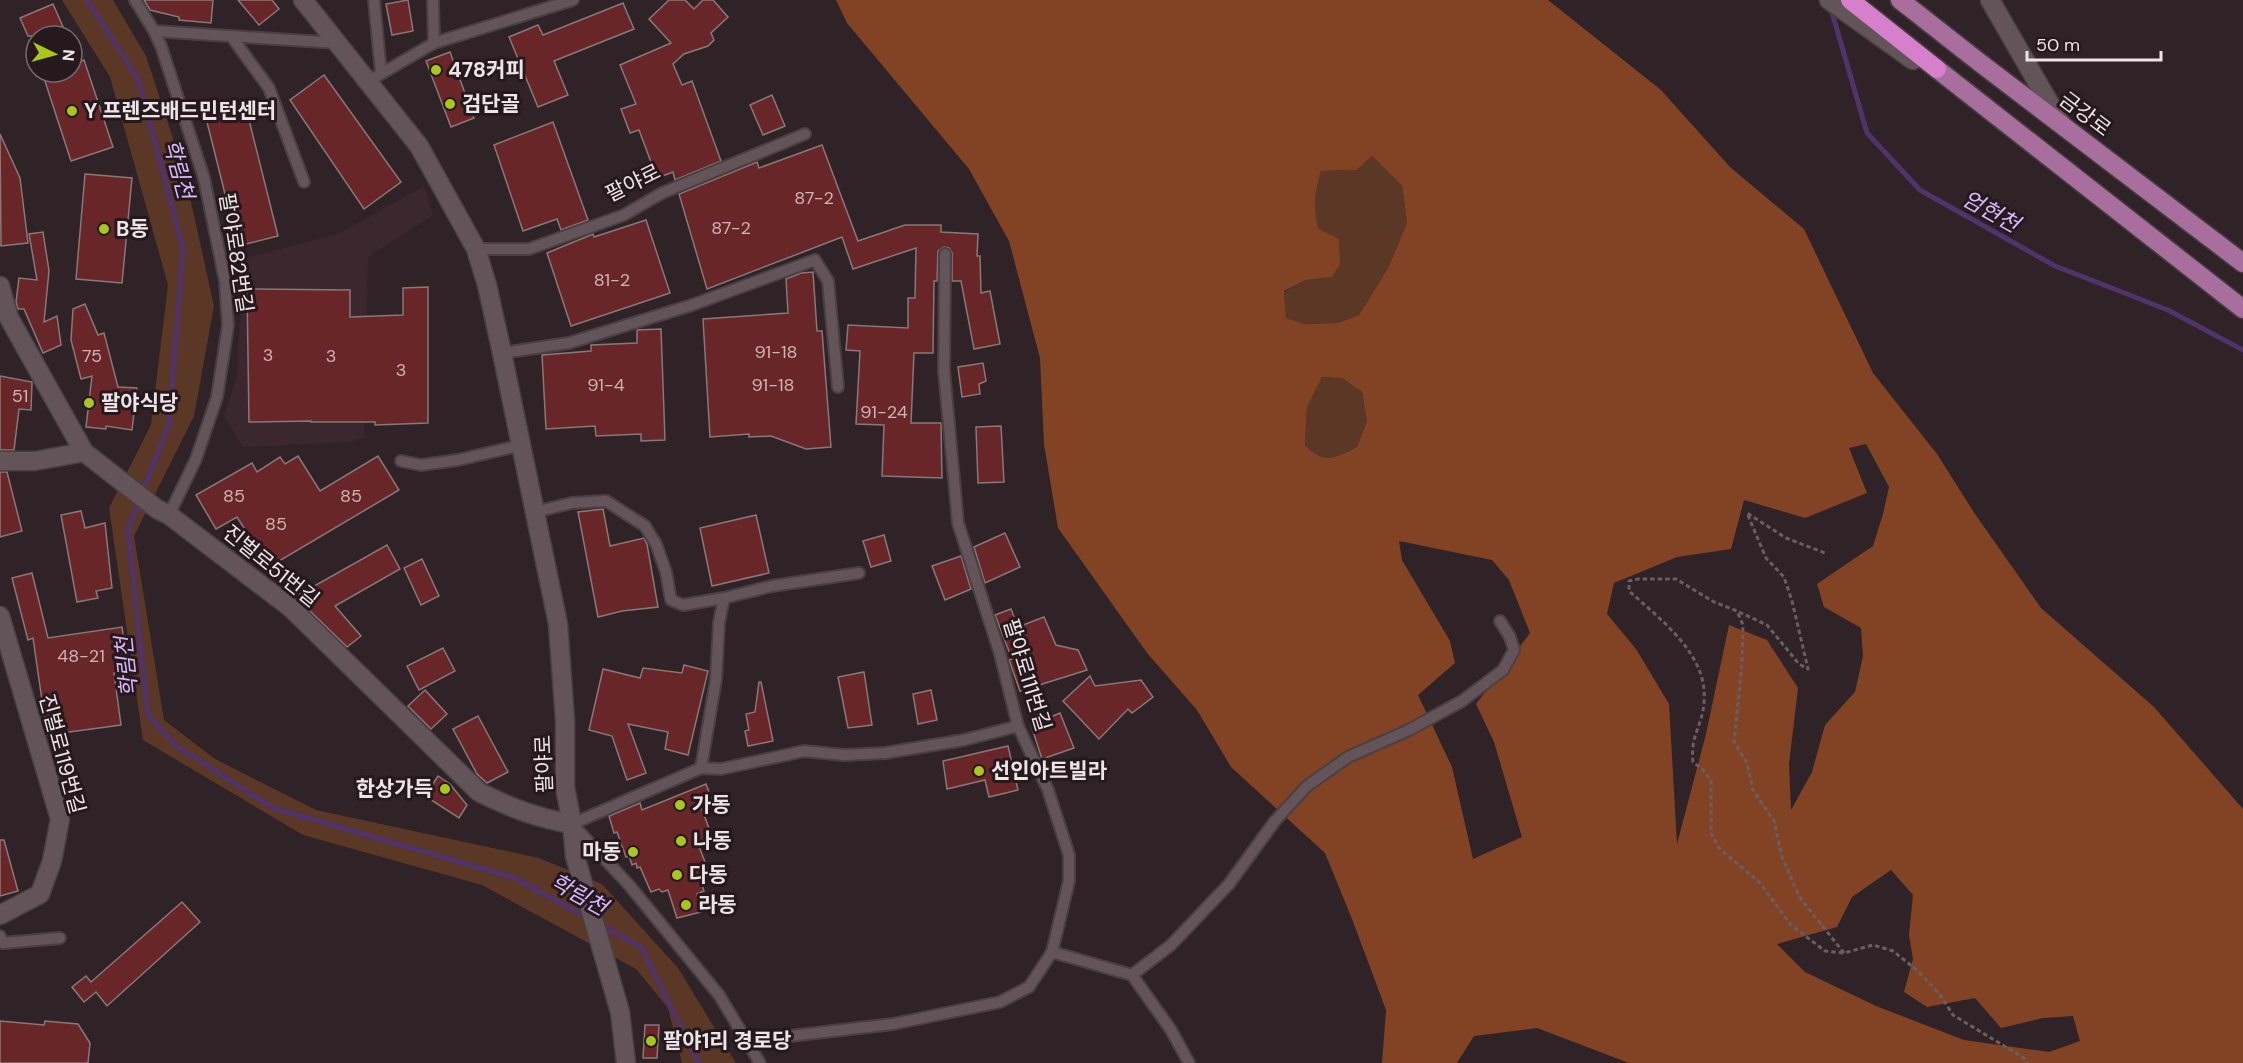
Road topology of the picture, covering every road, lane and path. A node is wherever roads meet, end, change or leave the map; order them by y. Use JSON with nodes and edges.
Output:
{"nodes":[{"id":1,"x":135,"y":0,"type":"edge"},
{"id":2,"x":303,"y":0,"type":"edge"},
{"id":3,"x":374,"y":0,"type":"edge"},
{"id":4,"x":433,"y":0,"type":"edge"},
{"id":5,"x":573,"y":0,"type":"edge"},
{"id":6,"x":1829,"y":0,"type":"edge"},
{"id":7,"x":1850,"y":0,"type":"edge"},
{"id":8,"x":1900,"y":0,"type":"edge"},
{"id":9,"x":1990,"y":0,"type":"edge"},
{"id":10,"x":154,"y":31,"type":"junction"},
{"id":11,"x":231,"y":36,"type":"junction"},
{"id":12,"x":337,"y":43,"type":"junction"},
{"id":13,"x":434,"y":43,"type":"junction"},
{"id":14,"x":1913,"y":55,"type":"junction"},
{"id":15,"x":1937,"y":69,"type":"joint"},
{"id":16,"x":374,"y":78,"type":"junction"},
{"id":17,"x":2063,"y":126,"type":"junction"},
{"id":18,"x":805,"y":134,"type":"dead end"},
{"id":19,"x":304,"y":182,"type":"dead end"},
{"id":20,"x":476,"y":249,"type":"junction"},
{"id":21,"x":945,"y":254,"type":"dead end"},
{"id":22,"x":2243,"y":263,"type":"edge"},
{"id":23,"x":0,"y":286,"type":"edge"},
{"id":24,"x":2243,"y":309,"type":"edge"},
{"id":25,"x":502,"y":353,"type":"junction"},
{"id":26,"x":838,"y":387,"type":"dead end"},
{"id":27,"x":522,"y":445,"type":"junction"},
{"id":28,"x":84,"y":452,"type":"junction"},
{"id":29,"x":0,"y":461,"type":"edge"},
{"id":30,"x":401,"y":461,"type":"dead end"},
{"id":31,"x":163,"y":512,"type":"junction"},
{"id":32,"x":535,"y":512,"type":"junction"},
{"id":33,"x":1826,"y":553,"type":"dead end"},
{"id":34,"x":859,"y":573,"type":"dead end"},
{"id":35,"x":724,"y":598,"type":"junction"},
{"id":36,"x":1737,"y":611,"type":"junction"},
{"id":37,"x":0,"y":616,"type":"edge"},
{"id":38,"x":1500,"y":621,"type":"dead end"},
{"id":39,"x":1018,"y":726,"type":"junction"},
{"id":40,"x":700,"y":768,"type":"junction"},
{"id":41,"x":572,"y":824,"type":"junction"},
{"id":42,"x":0,"y":915,"type":"edge"},
{"id":43,"x":0,"y":936,"type":"edge"},
{"id":44,"x":60,"y":938,"type":"dead end"},
{"id":45,"x":1052,"y":952,"type":"junction"},
{"id":46,"x":1844,"y":953,"type":"junction"},
{"id":47,"x":1132,"y":975,"type":"junction"},
{"id":48,"x":747,"y":1041,"type":"junction"},
{"id":49,"x":626,"y":1063,"type":"edge"},
{"id":50,"x":760,"y":1063,"type":"edge"},
{"id":51,"x":1189,"y":1063,"type":"edge"},
{"id":52,"x":2028,"y":1063,"type":"edge"}],
"edges":[{"from":1,"to":10,"type":"lane","name":"팔야로82번길"},
{"from":2,"to":12,"type":"street","name":"팔야로"},
{"from":3,"to":16,"type":"lane"},
{"from":4,"to":13,"type":"lane"},
{"from":5,"to":13,"type":"lane"},
{"from":6,"to":14,"type":"street"},
{"from":7,"to":14,"type":"highway"},
{"from":8,"to":17,"type":"main road","name":"금강로"},
{"from":9,"to":17,"type":"street"},
{"from":10,"to":11,"type":"lane"},
{"from":10,"to":31,"type":"lane","name":"팔야로82번길"},
{"from":11,"to":12,"type":"lane"},
{"from":11,"to":19,"type":"lane"},
{"from":12,"to":16,"type":"street","name":"팔야로"},
{"from":13,"to":16,"type":"lane"},
{"from":14,"to":15,"type":"highway"},
{"from":15,"to":24,"type":"main road"},
{"from":16,"to":20,"type":"street","name":"팔야로"},
{"from":17,"to":22,"type":"main road","name":"금강로"},
{"from":18,"to":20,"type":"lane","name":"팔야로"},
{"from":20,"to":25,"type":"street","name":"팔야로"},
{"from":21,"to":39,"type":"lane","name":"팔야로111번길"},
{"from":23,"to":28,"type":"street","name":"진벌로51번길"},
{"from":25,"to":26,"type":"lane"},
{"from":25,"to":27,"type":"street","name":"팔야로"},
{"from":27,"to":30,"type":"lane"},
{"from":27,"to":32,"type":"street","name":"팔야로"},
{"from":28,"to":29,"type":"street"},
{"from":28,"to":31,"type":"street","name":"진벌로51번길"},
{"from":31,"to":41,"type":"street","name":"진벌로51번길"},
{"from":32,"to":35,"type":"lane"},
{"from":32,"to":41,"type":"street","name":"팔야로"},
{"from":33,"to":36,"type":"path"},
{"from":34,"to":35,"type":"lane"},
{"from":35,"to":40,"type":"lane"},
{"from":36,"to":46,"type":"path"},
{"from":36,"to":46,"type":"path"},
{"from":37,"to":42,"type":"street","name":"진벌로119번길"},
{"from":38,"to":47,"type":"lane"},
{"from":39,"to":40,"type":"lane"},
{"from":39,"to":45,"type":"lane","name":"팔야로111번길"},
{"from":40,"to":41,"type":"lane"},
{"from":41,"to":48,"type":"lane"},
{"from":41,"to":49,"type":"street","name":"팔야로"},
{"from":43,"to":44,"type":"lane"},
{"from":45,"to":47,"type":"lane"},
{"from":45,"to":48,"type":"lane","name":"팔야로111번길"},
{"from":46,"to":52,"type":"path"},
{"from":47,"to":51,"type":"lane"},
{"from":48,"to":50,"type":"lane"}]}
